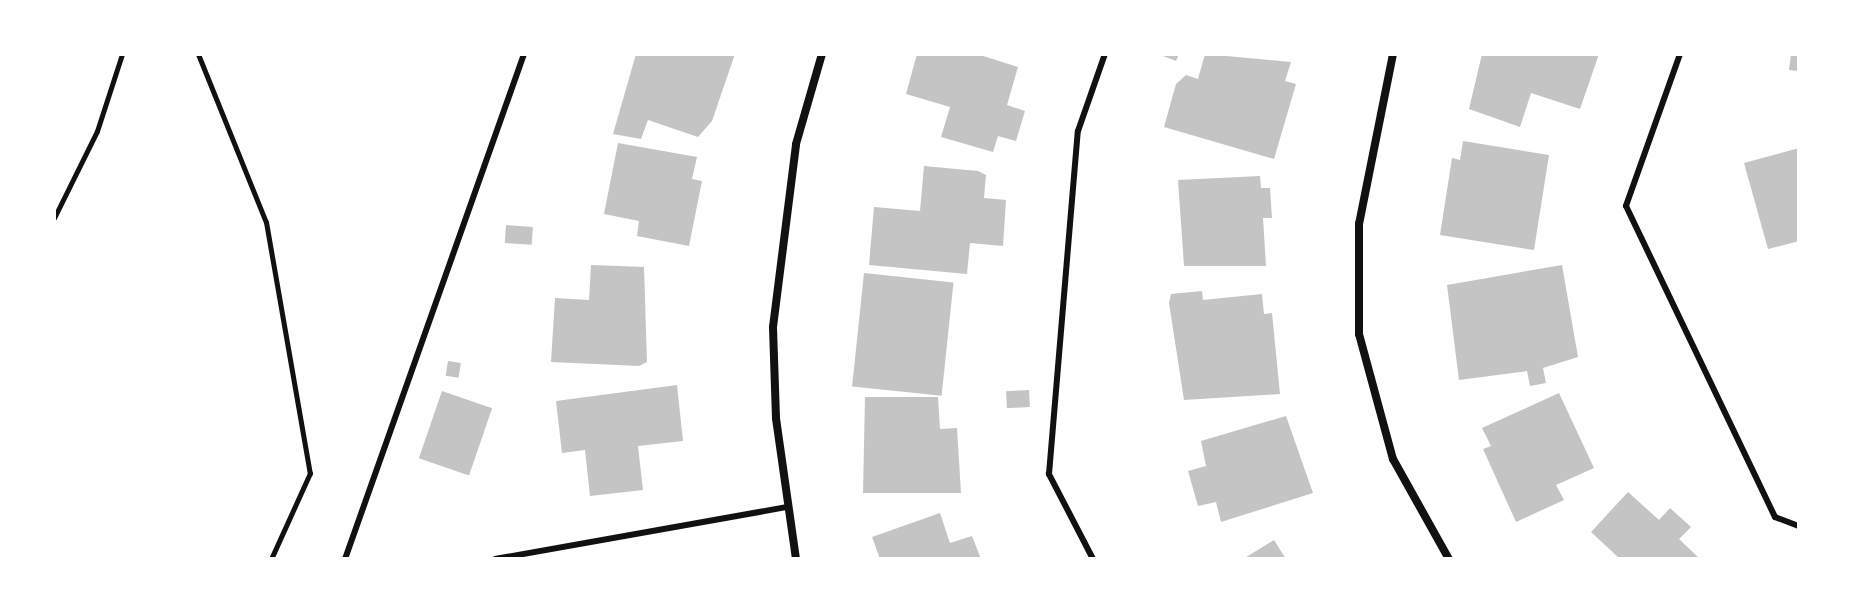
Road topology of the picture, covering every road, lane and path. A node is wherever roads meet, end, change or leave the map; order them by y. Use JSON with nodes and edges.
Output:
{"nodes":[{"id":1,"x":122,"y":54,"type":"edge"},
{"id":2,"x":198,"y":54,"type":"edge"},
{"id":3,"x":524,"y":54,"type":"edge"},
{"id":4,"x":822,"y":54,"type":"edge"},
{"id":5,"x":1105,"y":54,"type":"edge"},
{"id":6,"x":1393,"y":54,"type":"edge"},
{"id":7,"x":1680,"y":54,"type":"edge"},
{"id":8,"x":54,"y":218,"type":"edge"},
{"id":9,"x":787,"y":507,"type":"junction"},
{"id":10,"x":1799,"y":526,"type":"edge"},
{"id":11,"x":271,"y":559,"type":"edge"},
{"id":12,"x":345,"y":559,"type":"edge"},
{"id":13,"x":495,"y":559,"type":"edge"},
{"id":14,"x":796,"y":559,"type":"edge"},
{"id":15,"x":1093,"y":559,"type":"edge"},
{"id":16,"x":1449,"y":559,"type":"edge"}],
"edges":[{"from":1,"to":8,"type":"path"},
{"from":2,"to":11,"type":"path"},
{"from":3,"to":12,"type":"lane"},
{"from":4,"to":9,"type":"street"},
{"from":5,"to":15,"type":"lane"},
{"from":6,"to":16,"type":"street"},
{"from":7,"to":10,"type":"lane"},
{"from":9,"to":13,"type":"lane"},
{"from":9,"to":14,"type":"street"}]}
